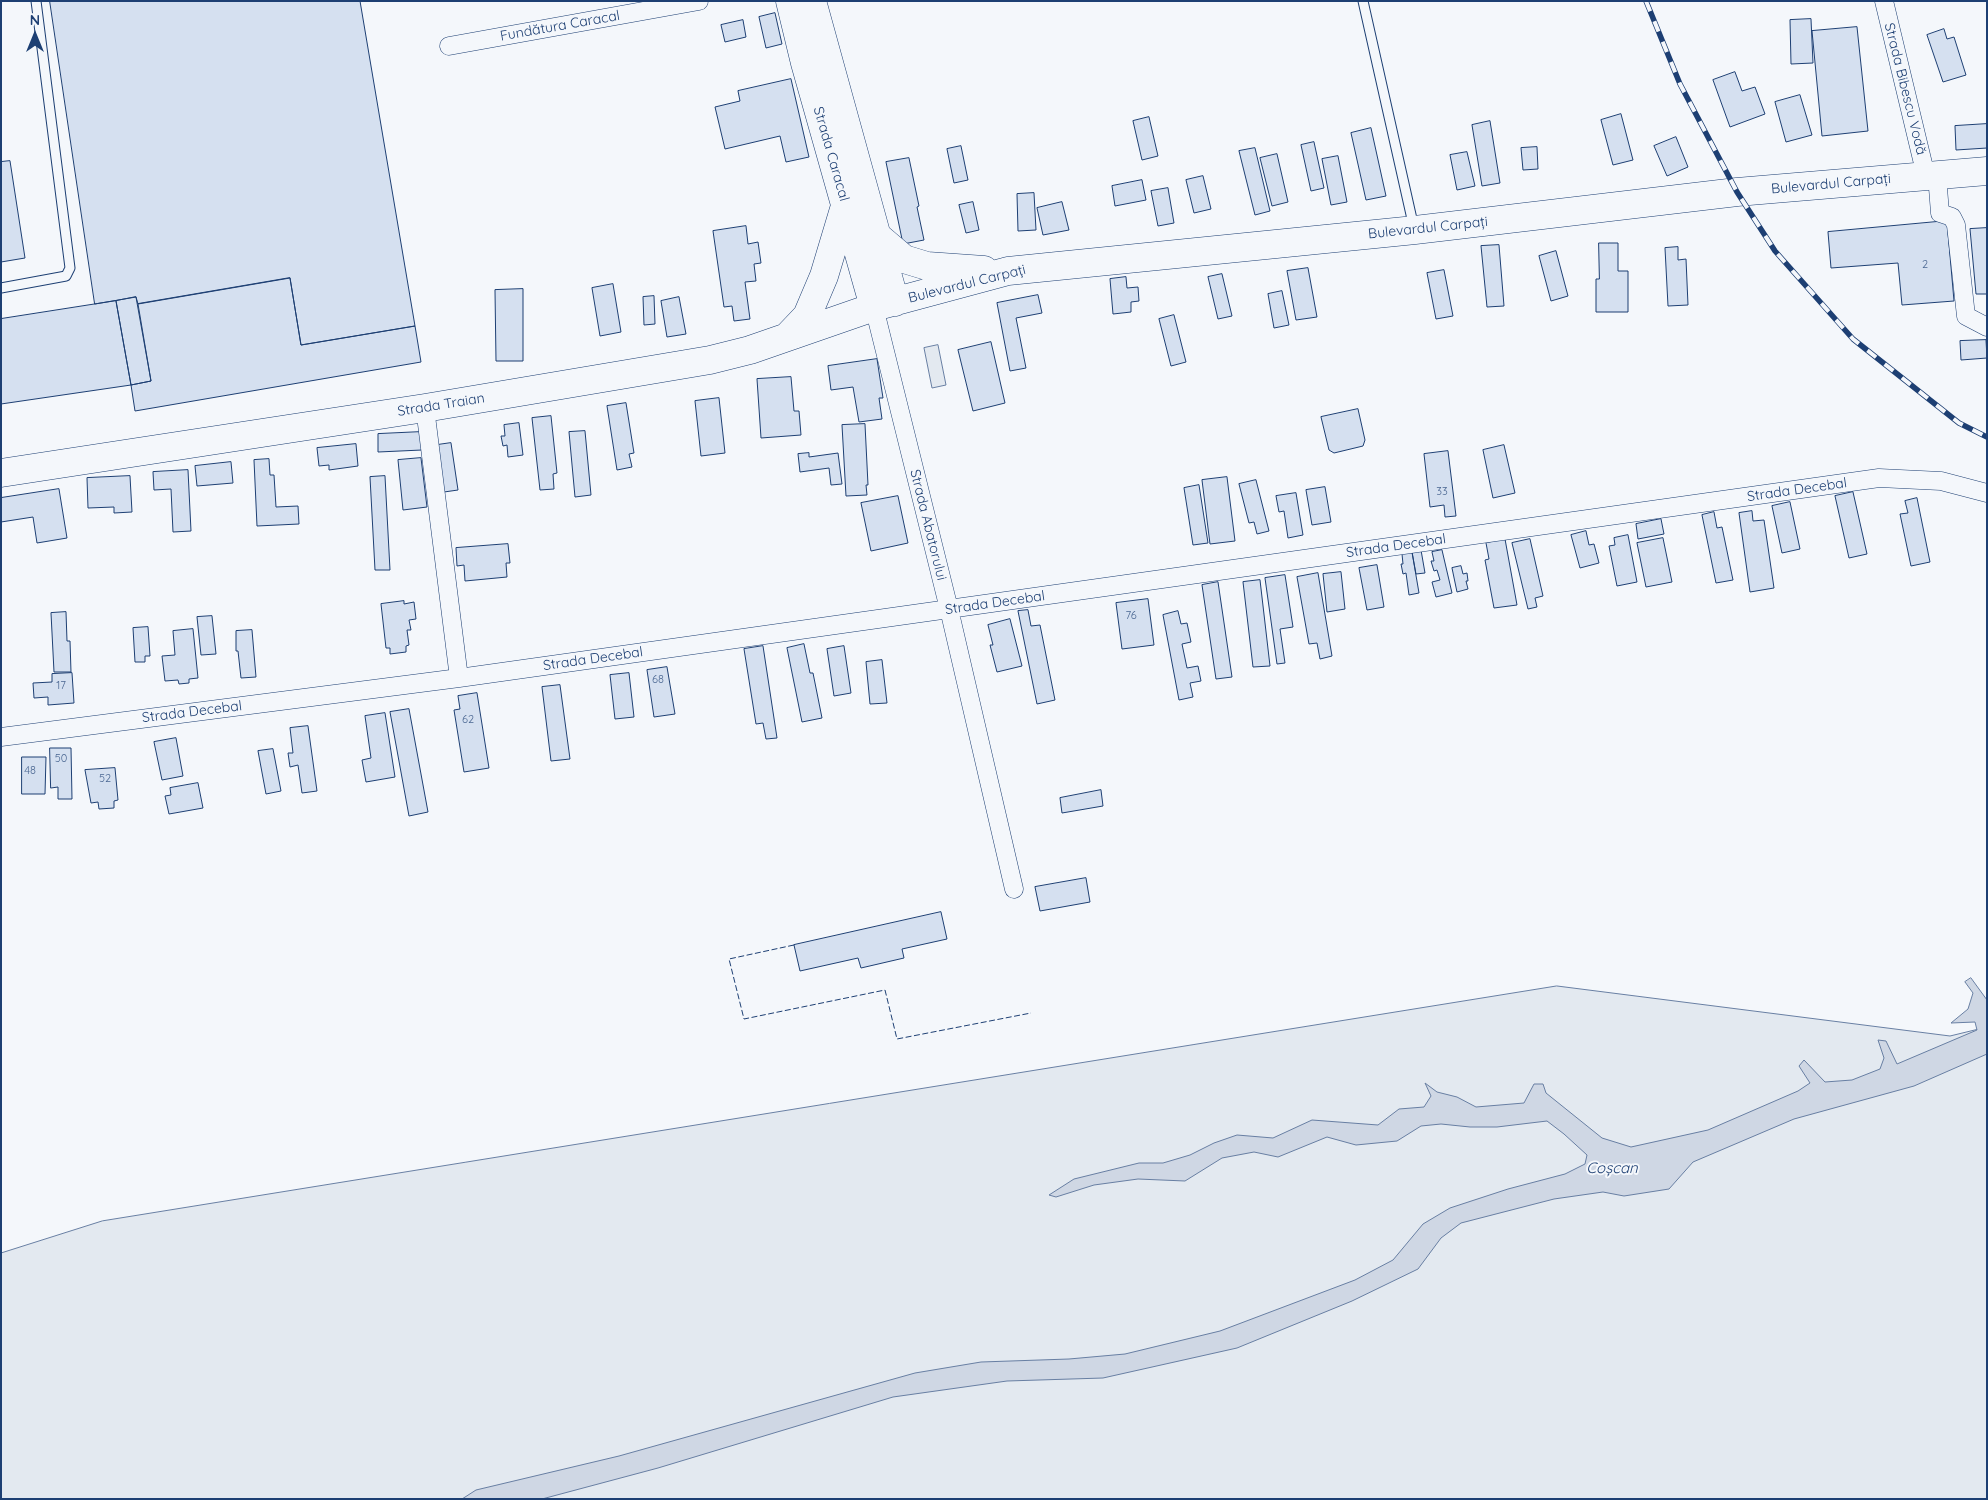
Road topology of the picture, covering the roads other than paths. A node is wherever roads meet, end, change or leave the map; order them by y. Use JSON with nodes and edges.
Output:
{"nodes":[{"id":1,"x":36,"y":1,"type":"edge"},
{"id":2,"x":699,"y":1,"type":"edge"},
{"id":3,"x":790,"y":1,"type":"edge"},
{"id":4,"x":812,"y":1,"type":"edge"},
{"id":5,"x":1363,"y":1,"type":"edge"},
{"id":6,"x":1884,"y":1,"type":"edge"},
{"id":7,"x":450,"y":46,"type":"dead end"},
{"id":8,"x":805,"y":63,"type":"junction"},
{"id":9,"x":834,"y":78,"type":"junction"},
{"id":10,"x":1987,"y":171,"type":"edge"},
{"id":11,"x":1931,"y":176,"type":"junction"},
{"id":12,"x":856,"y":203,"type":"junction"},
{"id":13,"x":1415,"y":230,"type":"junction"},
{"id":14,"x":877,"y":236,"type":"junction"},
{"id":15,"x":1008,"y":272,"type":"junction"},
{"id":16,"x":1,"y":288,"type":"edge"},
{"id":17,"x":884,"y":304,"type":"junction"},
{"id":18,"x":1987,"y":327,"type":"edge"},
{"id":19,"x":786,"y":338,"type":"junction"},
{"id":20,"x":425,"y":408,"type":"junction"},
{"id":21,"x":1,"y":473,"type":"edge"},
{"id":22,"x":1987,"y":493,"type":"edge"},
{"id":23,"x":949,"y":609,"type":"junction"},
{"id":24,"x":459,"y":678,"type":"junction"},
{"id":25,"x":1,"y":738,"type":"edge"},
{"id":26,"x":1014,"y":889,"type":"dead end"}],
"edges":[{"from":1,"to":16,"type":"lane"},
{"from":2,"to":7,"type":"street","name":"Fundătura Caracal"},
{"from":3,"to":8,"type":"main road","name":"Strada Caracal"},
{"from":4,"to":9,"type":"main road"},
{"from":5,"to":13,"type":"lane"},
{"from":6,"to":11,"type":"street","name":"Strada Bibescu Vodă"},
{"from":8,"to":9,"type":"lane"},
{"from":8,"to":12,"type":"main road","name":"Strada Caracal"},
{"from":9,"to":12,"type":"main road"},
{"from":10,"to":11,"type":"main road","name":"Bulevardul Carpați"},
{"from":11,"to":13,"type":"main road","name":"Bulevardul Carpați"},
{"from":11,"to":18,"type":"street","name":"Strada Bibescu Vodă"},
{"from":12,"to":14,"type":"main road"},
{"from":12,"to":17,"type":"main road","name":"Strada Caracal"},
{"from":12,"to":19,"type":"main road"},
{"from":13,"to":15,"type":"main road","name":"Bulevardul Carpați"},
{"from":14,"to":15,"type":"main road"},
{"from":14,"to":17,"type":"main road"},
{"from":15,"to":17,"type":"main road","name":"Bulevardul Carpați"},
{"from":17,"to":19,"type":"main road","name":"Strada Traian"},
{"from":17,"to":23,"type":"street","name":"Strada Abatorului"},
{"from":19,"to":20,"type":"main road","name":"Strada Traian"},
{"from":20,"to":21,"type":"main road","name":"Strada Traian"},
{"from":20,"to":24,"type":"street"},
{"from":22,"to":23,"type":"street","name":"Strada Decebal"},
{"from":23,"to":24,"type":"street","name":"Strada Decebal"},
{"from":23,"to":26,"type":"street","name":"Strada Abatorului"},
{"from":24,"to":25,"type":"street","name":"Strada Decebal"}]}
